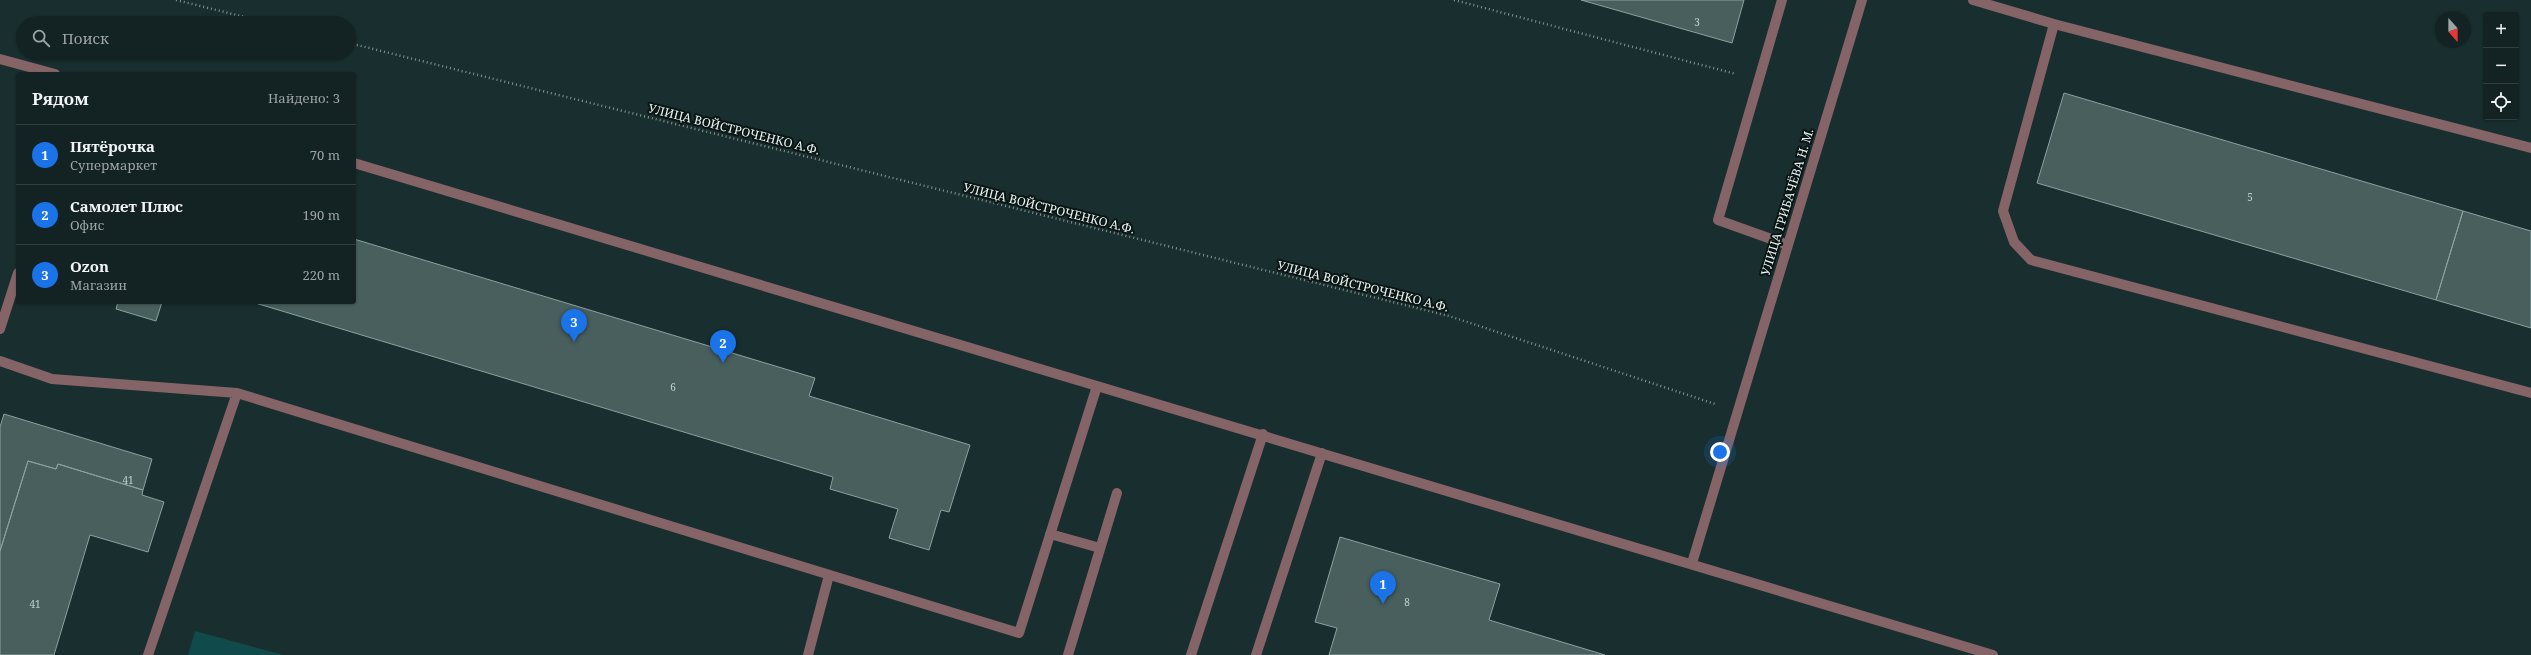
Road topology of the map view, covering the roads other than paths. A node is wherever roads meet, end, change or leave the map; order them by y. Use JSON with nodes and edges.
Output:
{"nodes":[{"id":1,"x":1782,"y":0,"type":"edge"},
{"id":2,"x":1862,"y":0,"type":"edge"},
{"id":3,"x":1973,"y":0,"type":"edge"},
{"id":4,"x":2054,"y":24,"type":"junction"},
{"id":5,"x":0,"y":59,"type":"edge"},
{"id":6,"x":47,"y":72,"type":"edge"},
{"id":7,"x":2531,"y":148,"type":"edge"},
{"id":8,"x":356,"y":164,"type":"edge"},
{"id":9,"x":1788,"y":245,"type":"junction"},
{"id":10,"x":16,"y":280,"type":"edge"},
{"id":11,"x":0,"y":329,"type":"edge"},
{"id":12,"x":0,"y":361,"type":"edge"},
{"id":13,"x":1097,"y":386,"type":"junction"},
{"id":14,"x":237,"y":393,"type":"junction"},
{"id":15,"x":2531,"y":393,"type":"edge"},
{"id":16,"x":1263,"y":434,"type":"junction"},
{"id":17,"x":1322,"y":453,"type":"junction"},
{"id":18,"x":1117,"y":493,"type":"dead end"},
{"id":19,"x":1050,"y":534,"type":"junction"},
{"id":20,"x":1100,"y":548,"type":"junction"},
{"id":21,"x":1692,"y":563,"type":"junction"},
{"id":22,"x":829,"y":575,"type":"junction"},
{"id":23,"x":148,"y":655,"type":"edge"},
{"id":24,"x":808,"y":655,"type":"edge"},
{"id":25,"x":1068,"y":655,"type":"edge"},
{"id":26,"x":1191,"y":655,"type":"edge"},
{"id":27,"x":1256,"y":655,"type":"edge"},
{"id":28,"x":1993,"y":655,"type":"edge"}],
"edges":[{"from":1,"to":9,"type":"street"},
{"from":2,"to":9,"type":"street","name":"УЛИЦА ГРИБАЧЁВА Н. М."},
{"from":3,"to":4,"type":"street"},
{"from":4,"to":7,"type":"street"},
{"from":4,"to":15,"type":"street"},
{"from":5,"to":6,"type":"street"},
{"from":8,"to":13,"type":"street"},
{"from":9,"to":21,"type":"street","name":"УЛИЦА ГРИБАЧЁВА Н. М."},
{"from":10,"to":11,"type":"street"},
{"from":12,"to":14,"type":"street"},
{"from":13,"to":16,"type":"street"},
{"from":13,"to":19,"type":"street"},
{"from":14,"to":22,"type":"street"},
{"from":14,"to":23,"type":"street"},
{"from":16,"to":17,"type":"street"},
{"from":16,"to":26,"type":"street"},
{"from":17,"to":21,"type":"street"},
{"from":17,"to":27,"type":"street"},
{"from":18,"to":20,"type":"street"},
{"from":19,"to":20,"type":"street"},
{"from":19,"to":22,"type":"street"},
{"from":20,"to":25,"type":"street"},
{"from":21,"to":28,"type":"street"},
{"from":22,"to":24,"type":"street"}]}
